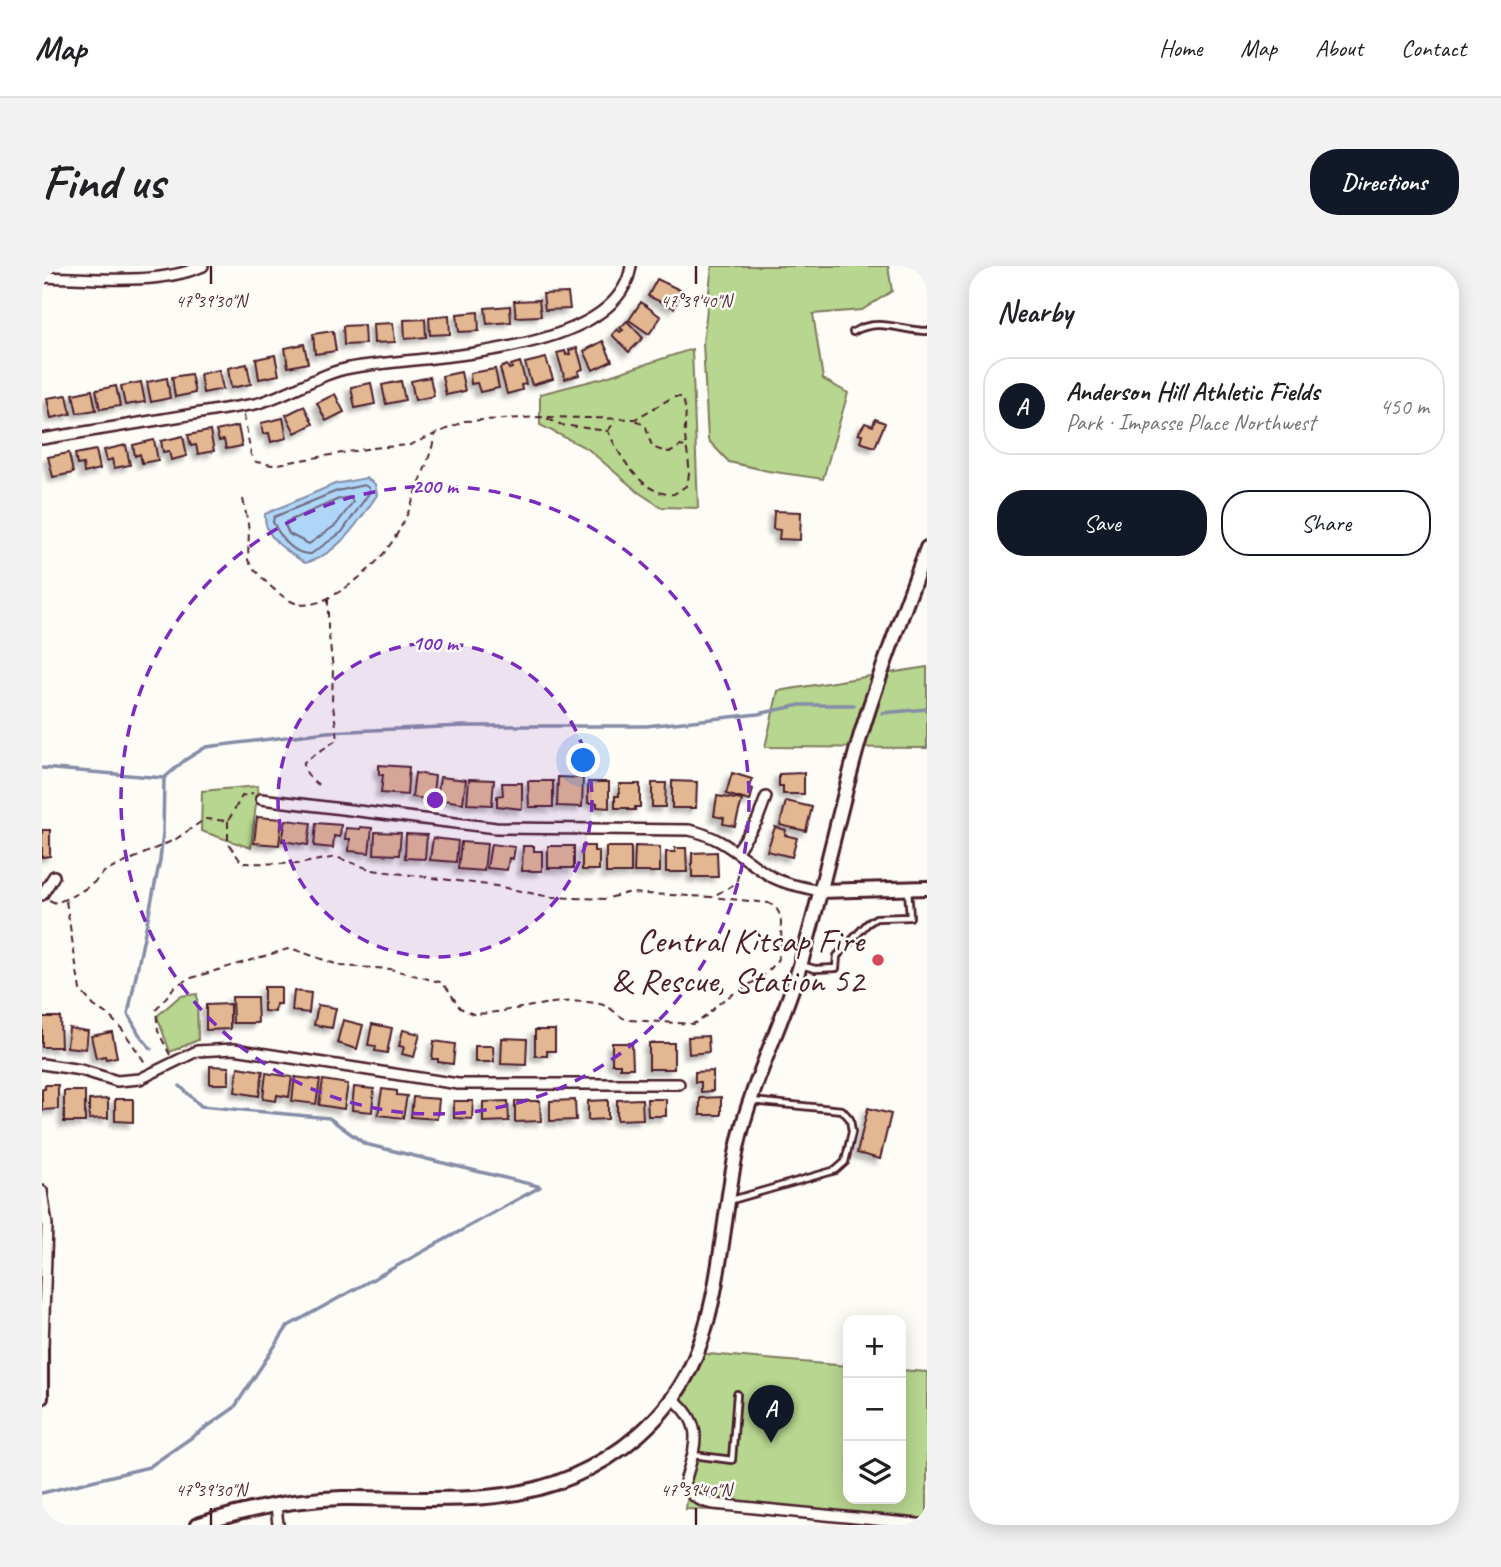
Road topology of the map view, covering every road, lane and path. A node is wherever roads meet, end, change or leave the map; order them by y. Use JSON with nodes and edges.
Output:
{"nodes":[{"id":1,"x":204,"y":266,"type":"edge"},
{"id":2,"x":631,"y":266,"type":"edge"},
{"id":3,"x":42,"y":277,"type":"edge"},
{"id":4,"x":927,"y":331,"type":"edge"},
{"id":5,"x":853,"y":332,"type":"dead end"},
{"id":6,"x":243,"y":406,"type":"junction"},
{"id":7,"x":543,"y":417,"type":"junction"},
{"id":8,"x":635,"y":419,"type":"junction"},
{"id":9,"x":615,"y":420,"type":"junction"},
{"id":10,"x":608,"y":431,"type":"junction"},
{"id":11,"x":436,"y":434,"type":"junction"},
{"id":12,"x":42,"y":439,"type":"edge"},
{"id":13,"x":687,"y":447,"type":"junction"},
{"id":14,"x":243,"y":499,"type":"dead end"},
{"id":15,"x":927,"y":548,"type":"edge"},
{"id":16,"x":328,"y":598,"type":"junction"},
{"id":17,"x":319,"y":785,"type":"dead end"},
{"id":18,"x":766,"y":797,"type":"dead end"},
{"id":19,"x":261,"y":799,"type":"joint"},
{"id":20,"x":229,"y":821,"type":"junction"},
{"id":21,"x":737,"y":851,"type":"junction"},
{"id":22,"x":740,"y":868,"type":"dead end"},
{"id":23,"x":54,"y":876,"type":"dead end"},
{"id":24,"x":927,"y":888,"type":"edge"},
{"id":25,"x":908,"y":889,"type":"junction"},
{"id":26,"x":820,"y":891,"type":"junction"},
{"id":27,"x":42,"y":895,"type":"edge"},
{"id":28,"x":712,"y":897,"type":"junction"},
{"id":29,"x":66,"y":899,"type":"junction"},
{"id":30,"x":800,"y":965,"type":"junction"},
{"id":31,"x":173,"y":1063,"type":"junction"},
{"id":32,"x":42,"y":1064,"type":"edge"},
{"id":33,"x":152,"y":1074,"type":"junction"},
{"id":34,"x":679,"y":1084,"type":"dead end"},
{"id":35,"x":751,"y":1101,"type":"junction"},
{"id":36,"x":42,"y":1191,"type":"edge"},
{"id":37,"x":728,"y":1202,"type":"junction"},
{"id":38,"x":42,"y":1346,"type":"edge"},
{"id":39,"x":737,"y":1394,"type":"dead end"},
{"id":40,"x":42,"y":1398,"type":"edge"},
{"id":41,"x":672,"y":1398,"type":"junction"},
{"id":42,"x":692,"y":1455,"type":"junction"},
{"id":43,"x":276,"y":1505,"type":"junction"},
{"id":44,"x":197,"y":1525,"type":"edge"},
{"id":45,"x":278,"y":1525,"type":"edge"},
{"id":46,"x":927,"y":1525,"type":"edge"}],
"edges":[{"from":1,"to":3,"type":"street"},
{"from":2,"to":6,"type":"street"},
{"from":4,"to":5,"type":"lane"},
{"from":6,"to":11,"type":"path"},
{"from":6,"to":12,"type":"street"},
{"from":7,"to":9,"type":"path"},
{"from":7,"to":10,"type":"path"},
{"from":7,"to":11,"type":"path"},
{"from":8,"to":9,"type":"path"},
{"from":8,"to":13,"type":"path"},
{"from":8,"to":13,"type":"path"},
{"from":9,"to":10,"type":"path"},
{"from":10,"to":13,"type":"path"},
{"from":11,"to":16,"type":"path"},
{"from":14,"to":16,"type":"path"},
{"from":15,"to":26,"type":"main road"},
{"from":16,"to":17,"type":"path"},
{"from":18,"to":21,"type":"street"},
{"from":19,"to":20,"type":"path"},
{"from":19,"to":21,"type":"street"},
{"from":20,"to":28,"type":"path"},
{"from":20,"to":29,"type":"path"},
{"from":21,"to":26,"type":"street"},
{"from":22,"to":28,"type":"path"},
{"from":23,"to":27,"type":"street"},
{"from":24,"to":25,"type":"main road"},
{"from":25,"to":26,"type":"main road"},
{"from":25,"to":30,"type":"lane"},
{"from":26,"to":30,"type":"main road"},
{"from":27,"to":29,"type":"path"},
{"from":28,"to":31,"type":"path"},
{"from":29,"to":33,"type":"path"},
{"from":30,"to":35,"type":"main road"},
{"from":31,"to":33,"type":"street"},
{"from":31,"to":34,"type":"street"},
{"from":32,"to":33,"type":"street"},
{"from":35,"to":37,"type":"main road"},
{"from":35,"to":37,"type":"lane"},
{"from":36,"to":38,"type":"street"},
{"from":37,"to":41,"type":"main road"},
{"from":38,"to":40,"type":"street"},
{"from":39,"to":42,"type":"lane"},
{"from":41,"to":42,"type":"street"},
{"from":41,"to":43,"type":"main road"},
{"from":42,"to":46,"type":"street"},
{"from":43,"to":44,"type":"main road"},
{"from":43,"to":45,"type":"street"}]}
